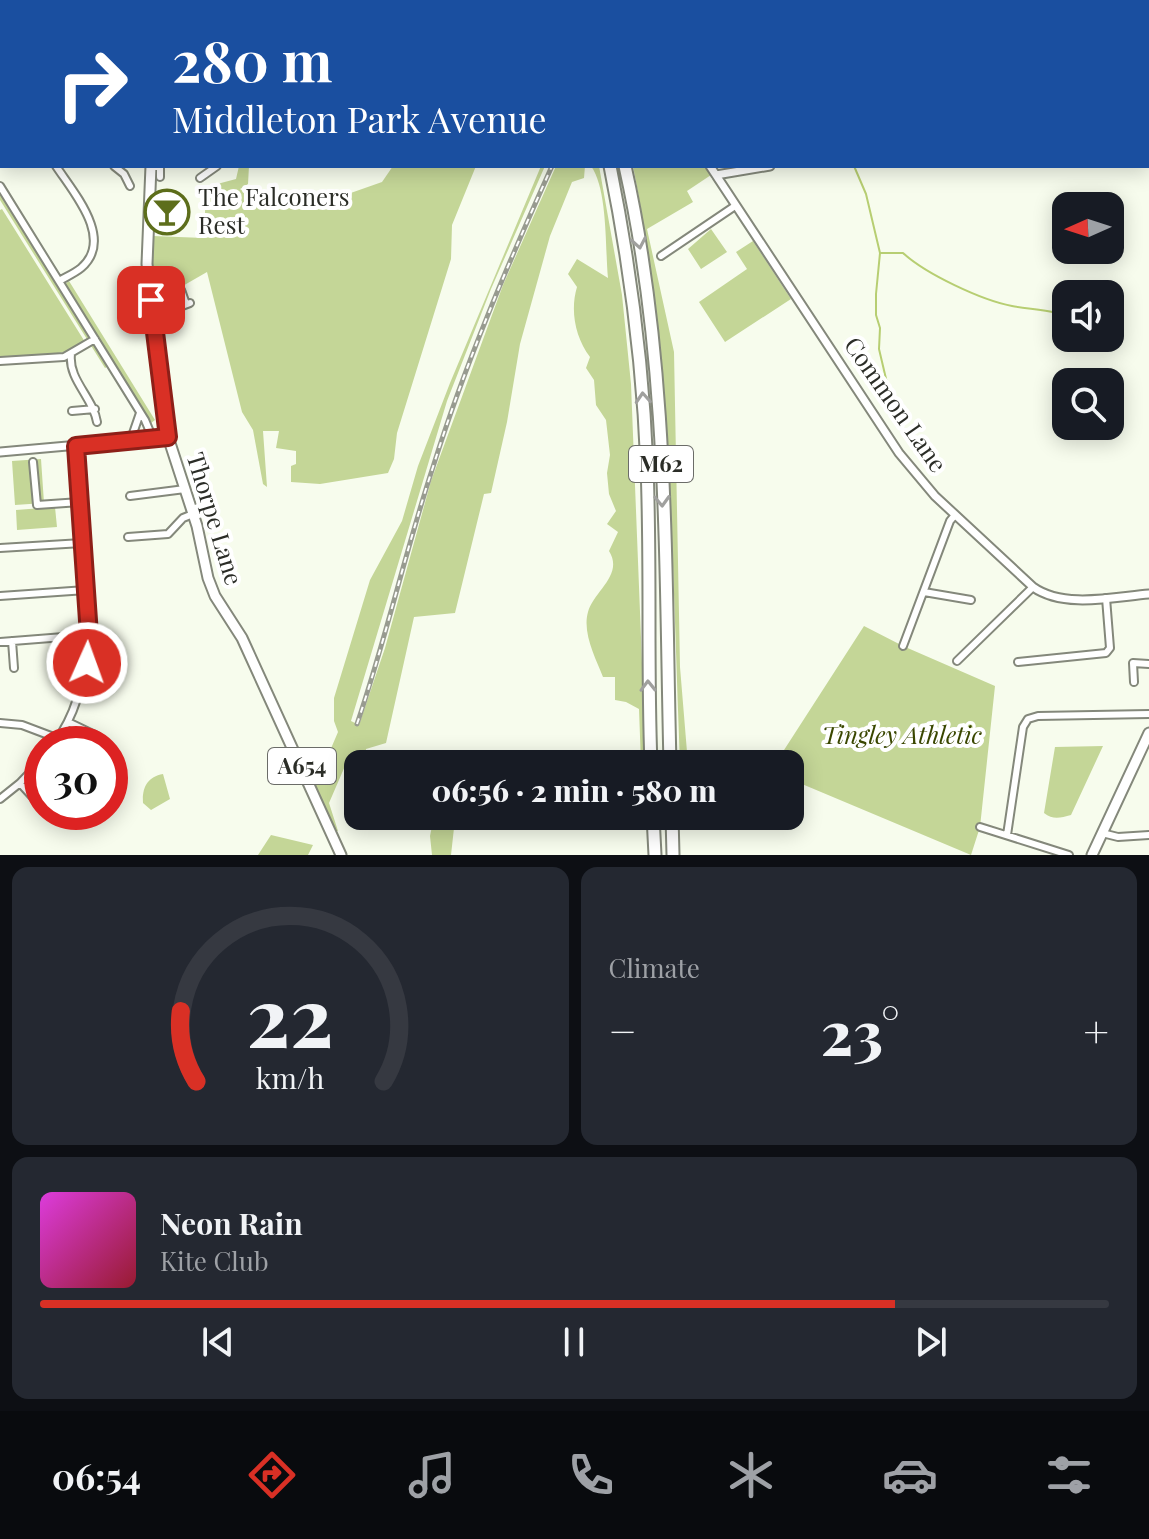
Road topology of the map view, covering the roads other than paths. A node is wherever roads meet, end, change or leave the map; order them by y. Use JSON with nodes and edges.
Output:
{"nodes":[{"id":1,"x":57,"y":168,"type":"edge"},
{"id":2,"x":116,"y":168,"type":"edge"},
{"id":3,"x":156,"y":168,"type":"edge"},
{"id":4,"x":157,"y":168,"type":"edge"},
{"id":5,"x":214,"y":168,"type":"edge"},
{"id":6,"x":610,"y":168,"type":"edge"},
{"id":7,"x":625,"y":168,"type":"edge"},
{"id":8,"x":711,"y":168,"type":"edge"},
{"id":9,"x":751,"y":168,"type":"edge"},
{"id":10,"x":716,"y":175,"type":"junction"},
{"id":11,"x":160,"y":177,"type":"dead end"},
{"id":12,"x":200,"y":178,"type":"dead end"},
{"id":13,"x":0,"y":186,"type":"edge"},
{"id":14,"x":130,"y":186,"type":"dead end"},
{"id":15,"x":735,"y":206,"type":"junction"},
{"id":16,"x":661,"y":256,"type":"dead end"},
{"id":17,"x":59,"y":281,"type":"junction"},
{"id":18,"x":181,"y":290,"type":"dead end"},
{"id":19,"x":153,"y":317,"type":"junction"},
{"id":20,"x":95,"y":339,"type":"junction"},
{"id":21,"x":71,"y":354,"type":"junction"},
{"id":22,"x":0,"y":361,"type":"edge"},
{"id":23,"x":95,"y":409,"type":"junction"},
{"id":24,"x":72,"y":411,"type":"dead end"},
{"id":25,"x":140,"y":413,"type":"junction"},
{"id":26,"x":97,"y":422,"type":"dead end"},
{"id":27,"x":168,"y":437,"type":"junction"},
{"id":28,"x":153,"y":439,"type":"junction"},
{"id":29,"x":130,"y":442,"type":"junction"},
{"id":30,"x":76,"y":446,"type":"junction"},
{"id":31,"x":0,"y":452,"type":"edge"},
{"id":32,"x":33,"y":462,"type":"dead end"},
{"id":33,"x":185,"y":489,"type":"junction"},
{"id":34,"x":130,"y":496,"type":"dead end"},
{"id":35,"x":80,"y":502,"type":"junction"},
{"id":36,"x":193,"y":514,"type":"junction"},
{"id":37,"x":955,"y":515,"type":"junction"},
{"id":38,"x":128,"y":537,"type":"dead end"},
{"id":39,"x":82,"y":543,"type":"junction"},
{"id":40,"x":0,"y":548,"type":"edge"},
{"id":41,"x":1033,"y":587,"type":"junction"},
{"id":42,"x":86,"y":590,"type":"junction"},
{"id":43,"x":924,"y":592,"type":"junction"},
{"id":44,"x":1149,"y":594,"type":"edge"},
{"id":45,"x":0,"y":596,"type":"edge"},
{"id":46,"x":1106,"y":598,"type":"junction"},
{"id":47,"x":971,"y":600,"type":"dead end"},
{"id":48,"x":89,"y":635,"type":"junction"},
{"id":49,"x":12,"y":641,"type":"junction"},
{"id":50,"x":0,"y":642,"type":"edge"},
{"id":51,"x":903,"y":646,"type":"dead end"},
{"id":52,"x":957,"y":661,"type":"dead end"},
{"id":53,"x":1018,"y":662,"type":"dead end"},
{"id":54,"x":1148,"y":663,"type":"edge"},
{"id":55,"x":14,"y":668,"type":"dead end"},
{"id":56,"x":1145,"y":671,"type":"dead end"},
{"id":57,"x":1134,"y":682,"type":"dead end"},
{"id":58,"x":1149,"y":714,"type":"edge"},
{"id":59,"x":68,"y":722,"type":"junction"},
{"id":60,"x":0,"y":723,"type":"edge"},
{"id":61,"x":24,"y":726,"type":"edge"},
{"id":62,"x":65,"y":726,"type":"edge"},
{"id":63,"x":76,"y":726,"type":"edge"},
{"id":64,"x":1149,"y":733,"type":"edge"},
{"id":65,"x":1146,"y":746,"type":"edge"},
{"id":66,"x":651,"y":750,"type":"edge"},
{"id":67,"x":670,"y":750,"type":"edge"},
{"id":68,"x":24,"y":779,"type":"edge"},
{"id":69,"x":20,"y":783,"type":"junction"},
{"id":70,"x":24,"y":787,"type":"edge"},
{"id":71,"x":0,"y":799,"type":"edge"},
{"id":72,"x":980,"y":827,"type":"dead end"},
{"id":73,"x":654,"y":830,"type":"edge"},
{"id":74,"x":672,"y":830,"type":"edge"},
{"id":75,"x":1102,"y":833,"type":"junction"},
{"id":76,"x":1007,"y":835,"type":"junction"},
{"id":77,"x":1149,"y":835,"type":"edge"},
{"id":78,"x":341,"y":855,"type":"edge"},
{"id":79,"x":655,"y":855,"type":"edge"},
{"id":80,"x":673,"y":855,"type":"edge"},
{"id":81,"x":1069,"y":855,"type":"edge"},
{"id":82,"x":1092,"y":855,"type":"edge"}],
"edges":[{"from":1,"to":17,"type":"street"},
{"from":2,"to":14,"type":"street"},
{"from":3,"to":19,"type":"main road","name":"Thorpe Lane","number":"A654"},
{"from":4,"to":11,"type":"street"},
{"from":5,"to":12,"type":"street"},
{"from":66,"to":6,"type":"highway","number":"M62","one_way":true},
{"from":7,"to":67,"type":"highway","number":"M62","one_way":true},
{"from":8,"to":10,"type":"street","name":"Common Lane"},
{"from":9,"to":10,"type":"street"},
{"from":10,"to":15,"type":"street","name":"Common Lane"},
{"from":13,"to":17,"type":"street"},
{"from":15,"to":16,"type":"street"},
{"from":15,"to":37,"type":"street","name":"Common Lane"},
{"from":17,"to":20,"type":"street"},
{"from":18,"to":19,"type":"street"},
{"from":19,"to":27,"type":"main road","name":"Thorpe Lane","number":"A654"},
{"from":20,"to":21,"type":"street"},
{"from":20,"to":25,"type":"street"},
{"from":21,"to":22,"type":"street"},
{"from":21,"to":23,"type":"street"},
{"from":23,"to":24,"type":"street"},
{"from":23,"to":26,"type":"street"},
{"from":25,"to":28,"type":"street"},
{"from":25,"to":29,"type":"street"},
{"from":27,"to":28,"type":"street"},
{"from":27,"to":33,"type":"main road","name":"Thorpe Lane","number":"A654"},
{"from":28,"to":29,"type":"street"},
{"from":29,"to":30,"type":"street"},
{"from":30,"to":31,"type":"street"},
{"from":30,"to":35,"type":"street"},
{"from":32,"to":35,"type":"street"},
{"from":33,"to":34,"type":"street"},
{"from":33,"to":36,"type":"main road","name":"Thorpe Lane","number":"A654"},
{"from":35,"to":39,"type":"street"},
{"from":36,"to":38,"type":"street"},
{"from":36,"to":78,"type":"main road","name":"Thorpe Lane","number":"A654"},
{"from":37,"to":41,"type":"street","name":"Common Lane"},
{"from":37,"to":43,"type":"street"},
{"from":39,"to":40,"type":"street"},
{"from":39,"to":42,"type":"street"},
{"from":41,"to":46,"type":"street","name":"Common Lane"},
{"from":41,"to":52,"type":"street"},
{"from":42,"to":45,"type":"street"},
{"from":42,"to":48,"type":"street"},
{"from":43,"to":47,"type":"street"},
{"from":43,"to":51,"type":"street"},
{"from":44,"to":46,"type":"street","name":"Common Lane"},
{"from":46,"to":53,"type":"street"},
{"from":48,"to":49,"type":"street"},
{"from":48,"to":59,"type":"street"},
{"from":49,"to":50,"type":"street"},
{"from":49,"to":55,"type":"street"},
{"from":54,"to":56,"type":"street"},
{"from":54,"to":57,"type":"street"},
{"from":58,"to":76,"type":"street"},
{"from":59,"to":62,"type":"street"},
{"from":59,"to":63,"type":"street"},
{"from":60,"to":61,"type":"street"},
{"from":64,"to":65,"type":"main road"},
{"from":65,"to":75,"type":"main road"},
{"from":68,"to":69,"type":"street"},
{"from":69,"to":70,"type":"street"},
{"from":69,"to":71,"type":"street"},
{"from":72,"to":76,"type":"street"},
{"from":73,"to":79,"type":"highway"},
{"from":74,"to":80,"type":"highway"},
{"from":75,"to":77,"type":"street"},
{"from":75,"to":82,"type":"main road"},
{"from":76,"to":81,"type":"street"}]}
